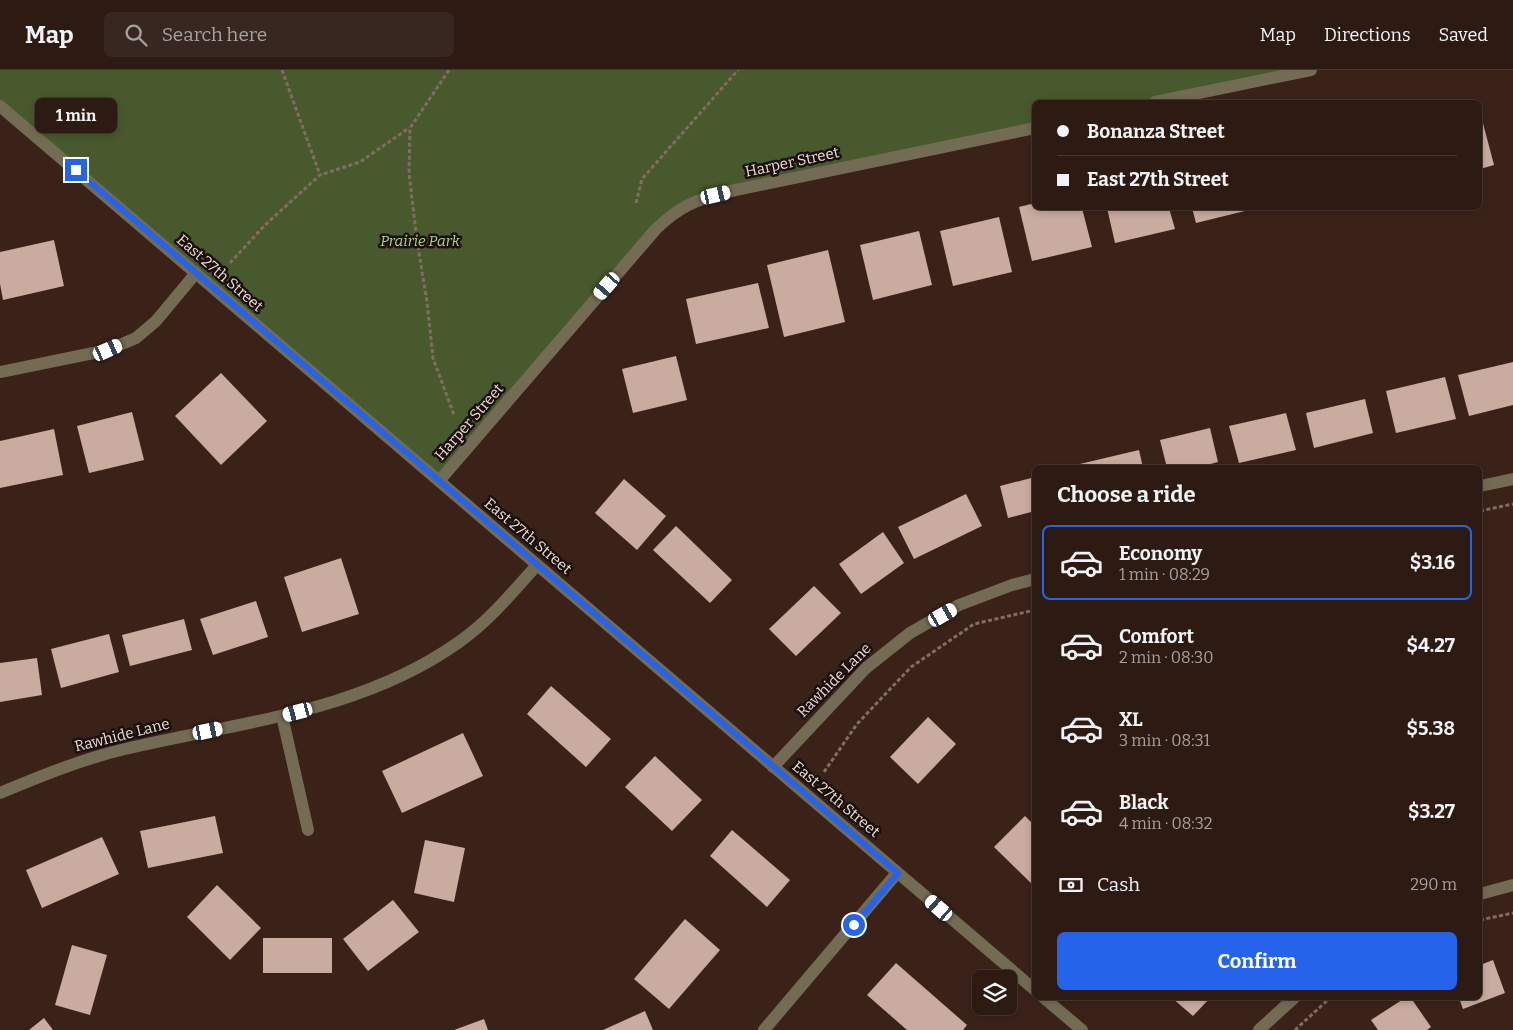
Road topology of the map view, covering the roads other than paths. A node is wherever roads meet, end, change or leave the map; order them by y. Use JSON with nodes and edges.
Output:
{"nodes":[{"id":1,"x":1311,"y":70,"type":"edge"},
{"id":2,"x":1261,"y":75,"type":"edge"},
{"id":3,"x":1164,"y":100,"type":"edge"},
{"id":4,"x":0,"y":106,"type":"edge"},
{"id":5,"x":1032,"y":129,"type":"edge"},
{"id":6,"x":196,"y":273,"type":"junction"},
{"id":7,"x":0,"y":372,"type":"edge"},
{"id":8,"x":1513,"y":479,"type":"edge"},
{"id":9,"x":438,"y":482,"type":"junction"},
{"id":10,"x":1482,"y":486,"type":"edge"},
{"id":11,"x":537,"y":565,"type":"junction"},
{"id":12,"x":1032,"y":580,"type":"edge"},
{"id":13,"x":282,"y":716,"type":"junction"},
{"id":14,"x":773,"y":767,"type":"junction"},
{"id":15,"x":0,"y":793,"type":"edge"},
{"id":16,"x":308,"y":830,"type":"dead end"},
{"id":17,"x":898,"y":873,"type":"junction"},
{"id":18,"x":1513,"y":885,"type":"edge"},
{"id":19,"x":1482,"y":893,"type":"edge"},
{"id":20,"x":1032,"y":987,"type":"edge"},
{"id":21,"x":1046,"y":1000,"type":"edge"},
{"id":22,"x":1292,"y":1000,"type":"edge"},
{"id":23,"x":764,"y":1030,"type":"edge"},
{"id":24,"x":1082,"y":1030,"type":"edge"},
{"id":25,"x":1259,"y":1030,"type":"edge"}],
"edges":[{"from":1,"to":2,"type":"street"},
{"from":2,"to":3,"type":"street"},
{"from":4,"to":6,"type":"street","name":"East 27th Street"},
{"from":5,"to":9,"type":"street","name":"Harper Street"},
{"from":6,"to":7,"type":"street"},
{"from":6,"to":9,"type":"street","name":"East 27th Street"},
{"from":8,"to":10,"type":"street"},
{"from":9,"to":11,"type":"street","name":"East 27th Street"},
{"from":11,"to":13,"type":"street","name":"Rawhide Lane"},
{"from":11,"to":14,"type":"street","name":"East 27th Street"},
{"from":12,"to":14,"type":"street","name":"Rawhide Lane"},
{"from":13,"to":15,"type":"street","name":"Rawhide Lane"},
{"from":13,"to":16,"type":"street"},
{"from":14,"to":17,"type":"street","name":"East 27th Street"},
{"from":17,"to":20,"type":"street","name":"East 27th Street"},
{"from":17,"to":23,"type":"street"},
{"from":18,"to":19,"type":"street"},
{"from":21,"to":24,"type":"street"},
{"from":22,"to":25,"type":"street"}]}
